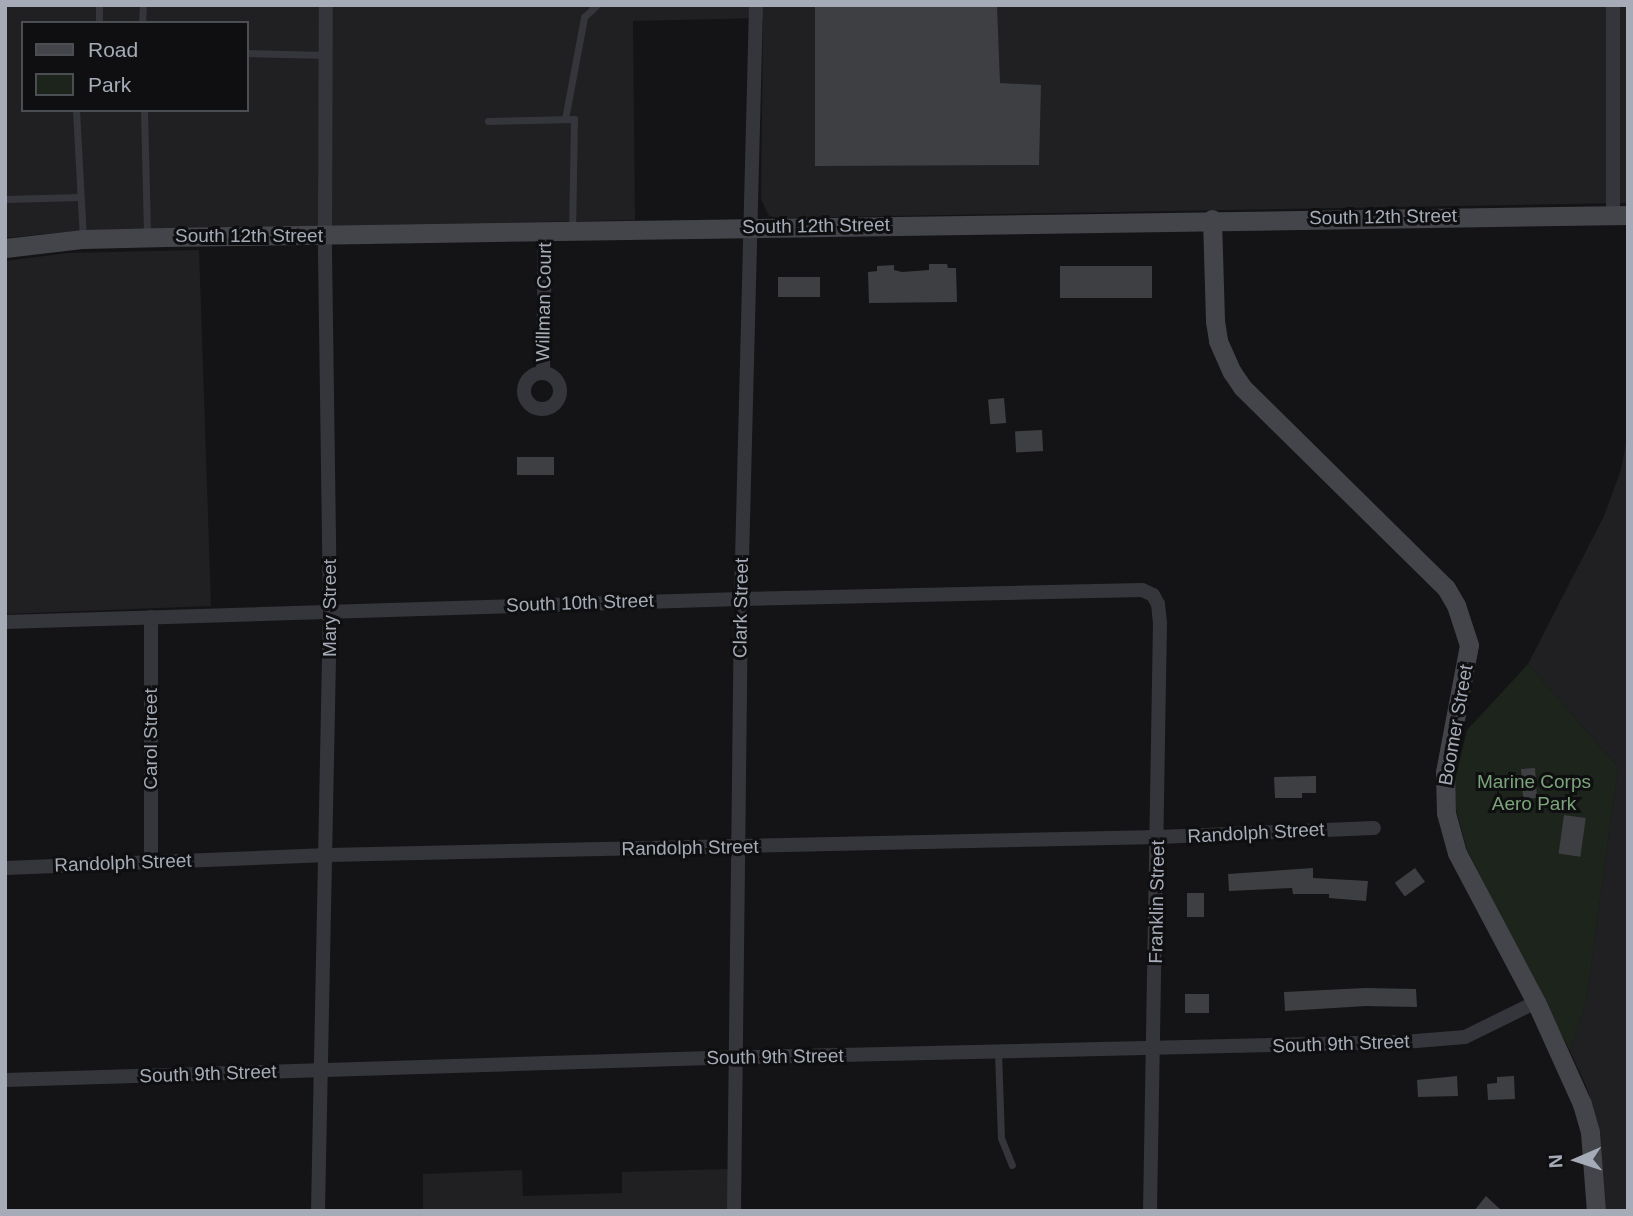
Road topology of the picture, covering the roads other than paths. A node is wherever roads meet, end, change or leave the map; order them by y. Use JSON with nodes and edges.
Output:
{"nodes":[{"id":1,"x":326,"y":5,"type":"edge"},
{"id":2,"x":597,"y":5,"type":"edge"},
{"id":3,"x":756,"y":5,"type":"edge"},
{"id":4,"x":1613,"y":5,"type":"edge"},
{"id":5,"x":248,"y":53,"type":"edge"},
{"id":6,"x":326,"y":55,"type":"junction"},
{"id":7,"x":75,"y":112,"type":"edge"},
{"id":8,"x":144,"y":112,"type":"edge"},
{"id":9,"x":565,"y":119,"type":"junction"},
{"id":10,"x":488,"y":121,"type":"dead end"},
{"id":11,"x":80,"y":197,"type":"junction"},
{"id":12,"x":5,"y":199,"type":"edge"},
{"id":13,"x":1620,"y":215,"type":"edge"},
{"id":14,"x":1212,"y":219,"type":"junction"},
{"id":15,"x":749,"y":228,"type":"junction"},
{"id":16,"x":572,"y":231,"type":"junction"},
{"id":17,"x":545,"y":232,"type":"junction"},
{"id":18,"x":325,"y":236,"type":"junction"},
{"id":19,"x":147,"y":237,"type":"junction"},
{"id":20,"x":83,"y":240,"type":"junction"},
{"id":21,"x":5,"y":248,"type":"edge"},
{"id":22,"x":543,"y":373,"type":"dead end"},
{"id":23,"x":1153,"y":595,"type":"joint"},
{"id":24,"x":741,"y":598,"type":"junction"},
{"id":25,"x":330,"y":610,"type":"junction"},
{"id":26,"x":150,"y":617,"type":"junction"},
{"id":27,"x":5,"y":622,"type":"edge"},
{"id":28,"x":1374,"y":828,"type":"dead end"},
{"id":29,"x":1158,"y":837,"type":"junction"},
{"id":30,"x":738,"y":847,"type":"junction"},
{"id":31,"x":328,"y":855,"type":"junction"},
{"id":32,"x":151,"y":862,"type":"junction"},
{"id":33,"x":5,"y":868,"type":"edge"},
{"id":34,"x":1535,"y":1002,"type":"junction"},
{"id":35,"x":1154,"y":1048,"type":"junction"},
{"id":36,"x":998,"y":1052,"type":"junction"},
{"id":37,"x":736,"y":1058,"type":"junction"},
{"id":38,"x":321,"y":1070,"type":"junction"},
{"id":39,"x":5,"y":1080,"type":"edge"},
{"id":40,"x":1012,"y":1165,"type":"dead end"},
{"id":41,"x":318,"y":1211,"type":"edge"},
{"id":42,"x":734,"y":1211,"type":"edge"},
{"id":43,"x":1150,"y":1211,"type":"edge"},
{"id":44,"x":1596,"y":1211,"type":"edge"}],
"edges":[{"from":1,"to":6,"type":"street","name":"Mary Street"},
{"from":2,"to":9,"type":"lane"},
{"from":3,"to":15,"type":"street","name":"Clark Street"},
{"from":4,"to":13,"type":"street"},
{"from":5,"to":6,"type":"lane"},
{"from":6,"to":18,"type":"street","name":"Mary Street"},
{"from":7,"to":11,"type":"lane"},
{"from":8,"to":19,"type":"lane"},
{"from":9,"to":10,"type":"lane"},
{"from":9,"to":16,"type":"lane"},
{"from":11,"to":12,"type":"lane"},
{"from":11,"to":20,"type":"lane"},
{"from":13,"to":14,"type":"street","name":"South 12th Street"},
{"from":14,"to":15,"type":"street","name":"South 12th Street"},
{"from":14,"to":34,"type":"street","name":"Boomer Street"},
{"from":15,"to":16,"type":"street","name":"South 12th Street"},
{"from":15,"to":24,"type":"street","name":"Clark Street"},
{"from":16,"to":17,"type":"street","name":"South 12th Street"},
{"from":17,"to":18,"type":"street","name":"South 12th Street"},
{"from":17,"to":22,"type":"street","name":"Willman Court"},
{"from":18,"to":19,"type":"street","name":"South 12th Street"},
{"from":18,"to":25,"type":"street","name":"Mary Street"},
{"from":19,"to":20,"type":"street","name":"South 12th Street"},
{"from":20,"to":21,"type":"street","name":"South 12th Street"},
{"from":23,"to":24,"type":"street","name":"South 10th Street"},
{"from":23,"to":29,"type":"street","name":"Franklin Street"},
{"from":24,"to":25,"type":"street","name":"South 10th Street"},
{"from":24,"to":30,"type":"street","name":"Clark Street"},
{"from":25,"to":26,"type":"street","name":"South 10th Street"},
{"from":25,"to":31,"type":"street","name":"Mary Street"},
{"from":26,"to":27,"type":"street","name":"South 10th Street"},
{"from":26,"to":32,"type":"street","name":"Carol Street"},
{"from":28,"to":29,"type":"street","name":"Randolph Street"},
{"from":29,"to":30,"type":"street","name":"Randolph Street"},
{"from":29,"to":35,"type":"street","name":"Franklin Street"},
{"from":30,"to":31,"type":"street","name":"Randolph Street"},
{"from":30,"to":37,"type":"street","name":"Clark Street"},
{"from":31,"to":32,"type":"street","name":"Randolph Street"},
{"from":31,"to":38,"type":"street","name":"Mary Street"},
{"from":32,"to":33,"type":"street","name":"Randolph Street"},
{"from":34,"to":35,"type":"street","name":"South 9th Street"},
{"from":34,"to":44,"type":"street","name":"Boomer Street"},
{"from":35,"to":36,"type":"street","name":"South 9th Street"},
{"from":35,"to":43,"type":"street","name":"Franklin Street"},
{"from":36,"to":37,"type":"street","name":"South 9th Street"},
{"from":36,"to":40,"type":"lane"},
{"from":37,"to":38,"type":"street","name":"South 9th Street"},
{"from":37,"to":42,"type":"street","name":"Clark Street"},
{"from":38,"to":39,"type":"street","name":"South 9th Street"},
{"from":38,"to":41,"type":"street","name":"Mary Street"}]}
